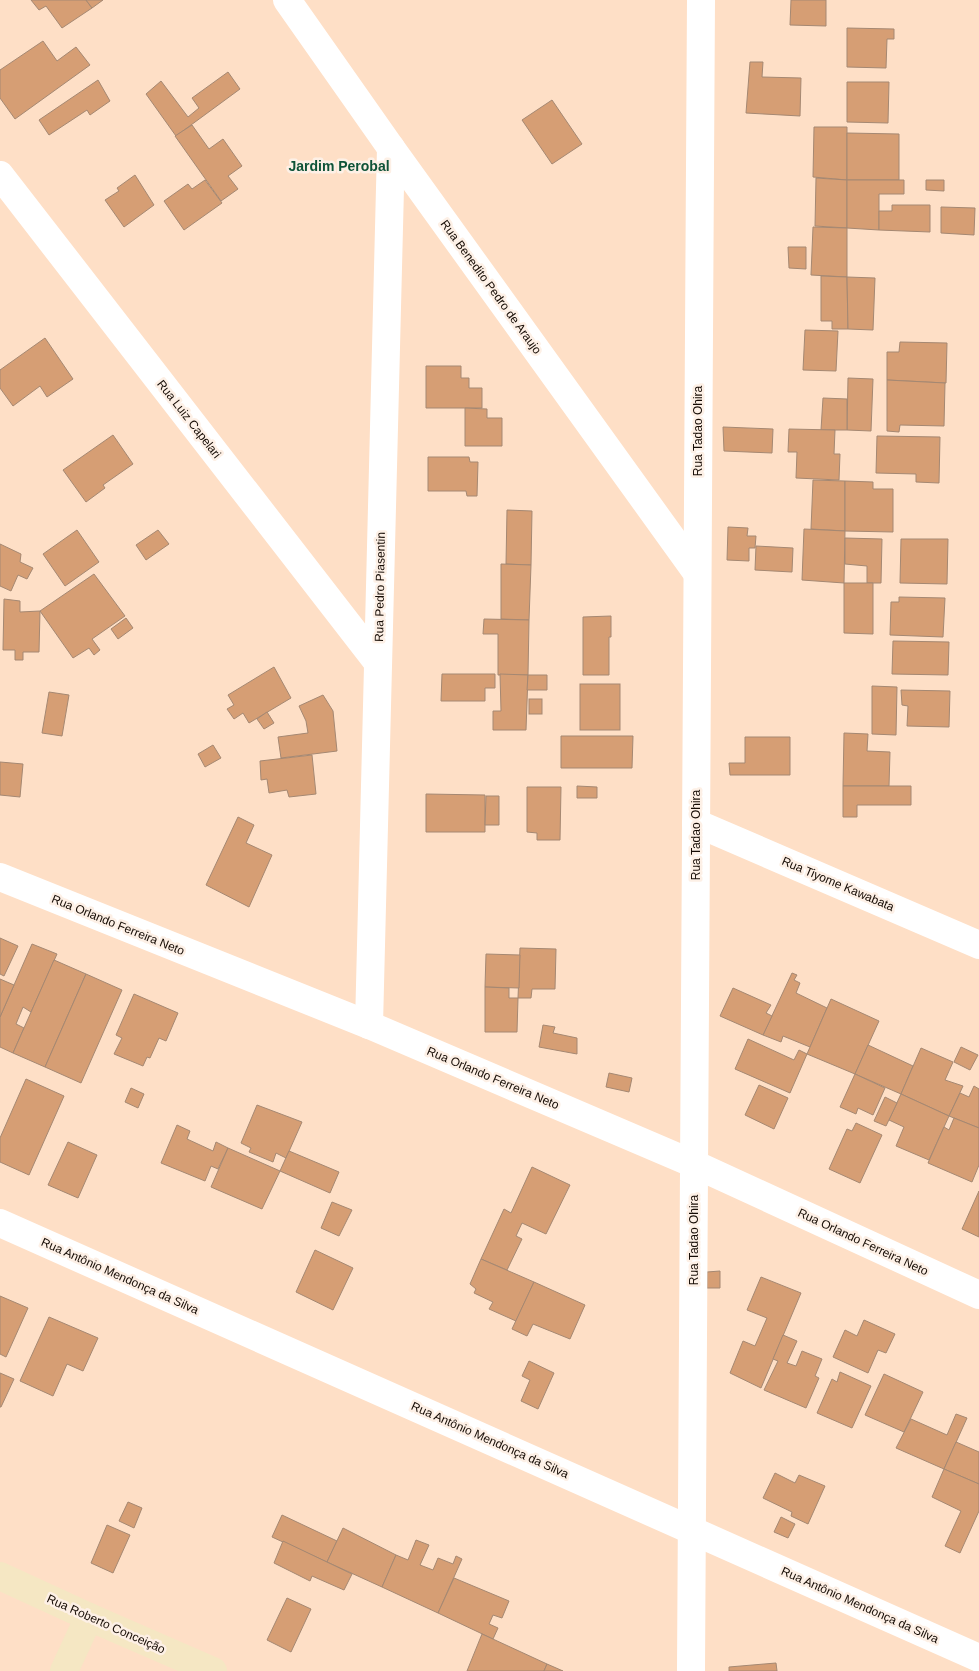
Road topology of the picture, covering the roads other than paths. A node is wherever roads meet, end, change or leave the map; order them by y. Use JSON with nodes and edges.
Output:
{"nodes":[{"id":1,"x":287,"y":0,"type":"edge"},
{"id":2,"x":701,"y":0,"type":"edge"},
{"id":3,"x":391,"y":148,"type":"junction"},
{"id":4,"x":0,"y":176,"type":"edge"},
{"id":5,"x":697,"y":573,"type":"junction"},
{"id":6,"x":378,"y":663,"type":"junction"},
{"id":7,"x":696,"y":822,"type":"junction"},
{"id":8,"x":0,"y":877,"type":"edge"},
{"id":9,"x":979,"y":945,"type":"edge"},
{"id":10,"x":369,"y":1025,"type":"junction"},
{"id":11,"x":694,"y":1164,"type":"junction"},
{"id":12,"x":0,"y":1222,"type":"edge"},
{"id":13,"x":979,"y":1295,"type":"edge"},
{"id":14,"x":692,"y":1530,"type":"junction"},
{"id":15,"x":0,"y":1576,"type":"edge"},
{"id":16,"x":88,"y":1617,"type":"junction"},
{"id":17,"x":979,"y":1658,"type":"edge"},
{"id":18,"x":64,"y":1671,"type":"edge"},
{"id":19,"x":213,"y":1671,"type":"edge"},
{"id":20,"x":691,"y":1671,"type":"edge"}],
"edges":[{"from":1,"to":3,"type":"street","name":"Rua Benedito Pedro de Araujo"},
{"from":2,"to":5,"type":"street","name":"Rua Tadao Ohira"},
{"from":3,"to":5,"type":"street","name":"Rua Benedito Pedro de Araujo"},
{"from":3,"to":6,"type":"street","name":"Rua Pedro Piasentin"},
{"from":4,"to":6,"type":"street","name":"Rua Luiz Capelari"},
{"from":5,"to":7,"type":"street","name":"Rua Tadao Ohira"},
{"from":6,"to":10,"type":"street","name":"Rua Pedro Piasentin"},
{"from":7,"to":9,"type":"street","name":"Rua Tiyome Kawabata"},
{"from":7,"to":11,"type":"street","name":"Rua Tadao Ohira"},
{"from":8,"to":10,"type":"street","name":"Rua Orlando Ferreira Neto"},
{"from":10,"to":11,"type":"street","name":"Rua Orlando Ferreira Neto"},
{"from":11,"to":13,"type":"street","name":"Rua Orlando Ferreira Neto"},
{"from":11,"to":14,"type":"street","name":"Rua Tadao Ohira"},
{"from":12,"to":14,"type":"street","name":"Rua Antônio Mendonça da Silva"},
{"from":14,"to":17,"type":"street","name":"Rua Antônio Mendonça da Silva"},
{"from":14,"to":20,"type":"street","name":"Rua Tadao Ohira"},
{"from":15,"to":16,"type":"street","name":"Rua Roberto Conceição"},
{"from":16,"to":18,"type":"street"},
{"from":16,"to":19,"type":"street","name":"Rua Roberto Conceição"}]}
